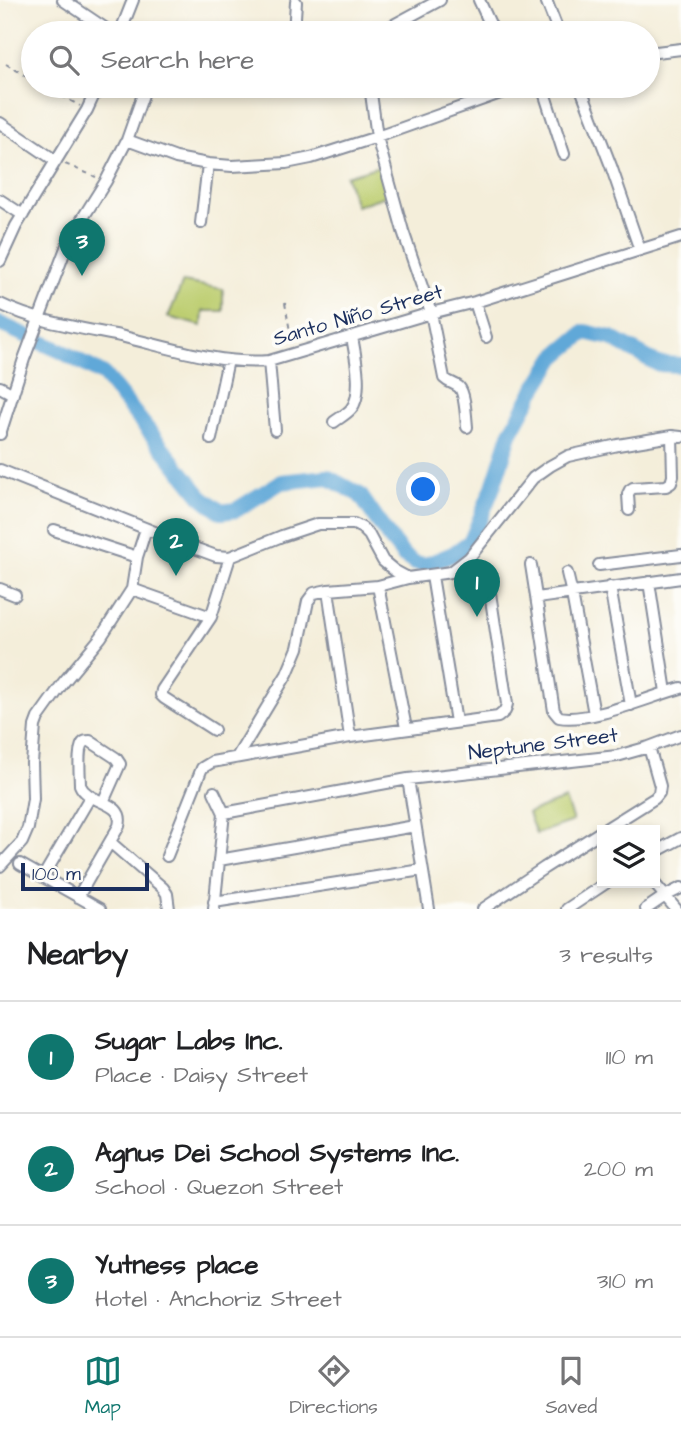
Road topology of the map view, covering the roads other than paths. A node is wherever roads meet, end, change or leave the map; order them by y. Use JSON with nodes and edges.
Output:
{"nodes":[{"id":1,"x":63,"y":0,"type":"edge"},
{"id":2,"x":133,"y":0,"type":"edge"},
{"id":3,"x":440,"y":0,"type":"edge"},
{"id":4,"x":479,"y":0,"type":"edge"},
{"id":5,"x":546,"y":0,"type":"edge"},
{"id":6,"x":296,"y":2,"type":"edge"},
{"id":7,"x":94,"y":21,"type":"edge"},
{"id":8,"x":125,"y":21,"type":"edge"},
{"id":9,"x":295,"y":21,"type":"edge"},
{"id":10,"x":401,"y":21,"type":"edge"},
{"id":11,"x":489,"y":21,"type":"edge"},
{"id":12,"x":554,"y":21,"type":"edge"},
{"id":13,"x":681,"y":49,"type":"edge"},
{"id":14,"x":660,"y":52,"type":"edge"},
{"id":15,"x":92,"y":98,"type":"edge"},
{"id":16,"x":142,"y":98,"type":"edge"},
{"id":17,"x":372,"y":98,"type":"edge"},
{"id":18,"x":486,"y":98,"type":"edge"},
{"id":19,"x":546,"y":98,"type":"edge"},
{"id":20,"x":585,"y":98,"type":"edge"},
{"id":21,"x":0,"y":123,"type":"edge"},
{"id":22,"x":377,"y":137,"type":"junction"},
{"id":23,"x":127,"y":141,"type":"junction"},
{"id":24,"x":564,"y":154,"type":"dead end"},
{"id":25,"x":56,"y":161,"type":"junction"},
{"id":26,"x":208,"y":164,"type":"junction"},
{"id":27,"x":0,"y":200,"type":"edge"},
{"id":28,"x":23,"y":215,"type":"junction"},
{"id":29,"x":201,"y":223,"type":"dead end"},
{"id":30,"x":681,"y":237,"type":"edge"},
{"id":31,"x":640,"y":250,"type":"junction"},
{"id":32,"x":0,"y":261,"type":"edge"},
{"id":33,"x":475,"y":302,"type":"junction"},
{"id":34,"x":0,"y":304,"type":"edge"},
{"id":35,"x":431,"y":313,"type":"junction"},
{"id":36,"x":38,"y":323,"type":"junction"},
{"id":37,"x":352,"y":337,"type":"junction"},
{"id":38,"x":486,"y":337,"type":"dead end"},
{"id":39,"x":228,"y":360,"type":"junction"},
{"id":40,"x":269,"y":361,"type":"junction"},
{"id":41,"x":0,"y":387,"type":"edge"},
{"id":42,"x":13,"y":394,"type":"junction"},
{"id":43,"x":334,"y":422,"type":"dead end"},
{"id":44,"x":467,"y":426,"type":"dead end"},
{"id":45,"x":275,"y":430,"type":"dead end"},
{"id":46,"x":0,"y":433,"type":"edge"},
{"id":47,"x":676,"y":437,"type":"edge"},
{"id":48,"x":211,"y":439,"type":"dead end"},
{"id":49,"x":0,"y":470,"type":"edge"},
{"id":50,"x":629,"y":510,"type":"dead end"},
{"id":51,"x":146,"y":529,"type":"junction"},
{"id":52,"x":54,"y":530,"type":"dead end"},
{"id":53,"x":681,"y":555,"type":"edge"},
{"id":54,"x":230,"y":557,"type":"junction"},
{"id":55,"x":137,"y":558,"type":"junction"},
{"id":56,"x":531,"y":565,"type":"dead end"},
{"id":57,"x":599,"y":565,"type":"dead end"},
{"id":58,"x":461,"y":566,"type":"junction"},
{"id":59,"x":567,"y":573,"type":"dead end"},
{"id":60,"x":432,"y":576,"type":"junction"},
{"id":61,"x":408,"y":578,"type":"junction"},
{"id":62,"x":681,"y":578,"type":"edge"},
{"id":63,"x":649,"y":582,"type":"junction"},
{"id":64,"x":378,"y":586,"type":"junction"},
{"id":65,"x":610,"y":587,"type":"junction"},
{"id":66,"x":0,"y":589,"type":"edge"},
{"id":67,"x":132,"y":589,"type":"junction"},
{"id":68,"x":328,"y":590,"type":"junction"},
{"id":69,"x":572,"y":594,"type":"junction"},
{"id":70,"x":15,"y":595,"type":"dead end"},
{"id":71,"x":537,"y":598,"type":"junction"},
{"id":72,"x":211,"y":617,"type":"junction"},
{"id":73,"x":681,"y":688,"type":"edge"},
{"id":74,"x":666,"y":692,"type":"junction"},
{"id":75,"x":631,"y":705,"type":"junction"},
{"id":76,"x":594,"y":714,"type":"junction"},
{"id":77,"x":456,"y":722,"type":"junction"},
{"id":78,"x":406,"y":728,"type":"junction"},
{"id":79,"x":214,"y":730,"type":"dead end"},
{"id":80,"x":681,"y":735,"type":"edge"},
{"id":81,"x":350,"y":737,"type":"junction"},
{"id":82,"x":649,"y":747,"type":"junction"},
{"id":83,"x":237,"y":757,"type":"junction"},
{"id":84,"x":408,"y":779,"type":"junction"},
{"id":85,"x":214,"y":792,"type":"dead end"},
{"id":86,"x":90,"y":797,"type":"junction"},
{"id":87,"x":104,"y":800,"type":"junction"},
{"id":88,"x":224,"y":813,"type":"junction"},
{"id":89,"x":612,"y":825,"type":"edge"},
{"id":90,"x":415,"y":826,"type":"junction"},
{"id":91,"x":597,"y":835,"type":"edge"},
{"id":92,"x":681,"y":838,"type":"edge"},
{"id":93,"x":110,"y":842,"type":"junction"},
{"id":94,"x":660,"y":849,"type":"edge"},
{"id":95,"x":167,"y":856,"type":"dead end"},
{"id":96,"x":219,"y":860,"type":"junction"},
{"id":97,"x":20,"y":864,"type":"dead end"},
{"id":98,"x":0,"y":866,"type":"edge"},
{"id":99,"x":422,"y":870,"type":"junction"},
{"id":100,"x":43,"y":877,"type":"junction"},
{"id":101,"x":598,"y":888,"type":"edge"},
{"id":102,"x":659,"y":888,"type":"edge"},
{"id":103,"x":681,"y":888,"type":"edge"},
{"id":104,"x":665,"y":895,"type":"junction"},
{"id":105,"x":78,"y":897,"type":"junction"},
{"id":106,"x":214,"y":906,"type":"edge"},
{"id":107,"x":100,"y":909,"type":"edge"},
{"id":108,"x":169,"y":909,"type":"edge"},
{"id":109,"x":428,"y":909,"type":"edge"},
{"id":110,"x":483,"y":909,"type":"edge"},
{"id":111,"x":567,"y":909,"type":"edge"},
{"id":112,"x":646,"y":909,"type":"edge"},
{"id":113,"x":677,"y":909,"type":"edge"}],
"edges":[{"from":1,"to":7,"type":"street"},
{"from":2,"to":8,"type":"street"},
{"from":3,"to":10,"type":"street"},
{"from":4,"to":11,"type":"street"},
{"from":5,"to":12,"type":"street"},
{"from":6,"to":9,"type":"street"},
{"from":13,"to":14,"type":"street"},
{"from":15,"to":25,"type":"street"},
{"from":16,"to":23,"type":"street"},
{"from":17,"to":22,"type":"street"},
{"from":18,"to":22,"type":"street"},
{"from":19,"to":24,"type":"street"},
{"from":20,"to":31,"type":"street"},
{"from":21,"to":25,"type":"street"},
{"from":22,"to":26,"type":"street"},
{"from":22,"to":35,"type":"street"},
{"from":23,"to":26,"type":"street"},
{"from":23,"to":36,"type":"street"},
{"from":25,"to":28,"type":"street"},
{"from":26,"to":29,"type":"street"},
{"from":27,"to":28,"type":"street"},
{"from":28,"to":32,"type":"street"},
{"from":30,"to":31,"type":"street","name":"Santo Niño Street"},
{"from":31,"to":33,"type":"street","name":"Santo Niño Street"},
{"from":33,"to":35,"type":"street","name":"Santo Niño Street"},
{"from":33,"to":38,"type":"street"},
{"from":34,"to":36,"type":"street","name":"Santo Niño Street"},
{"from":35,"to":37,"type":"street","name":"Santo Niño Street"},
{"from":35,"to":44,"type":"street"},
{"from":36,"to":39,"type":"street","name":"Santo Niño Street"},
{"from":36,"to":42,"type":"street"},
{"from":37,"to":40,"type":"street","name":"Santo Niño Street"},
{"from":37,"to":43,"type":"street"},
{"from":39,"to":40,"type":"street","name":"Santo Niño Street"},
{"from":39,"to":48,"type":"street"},
{"from":40,"to":45,"type":"street"},
{"from":41,"to":42,"type":"street"},
{"from":42,"to":46,"type":"street"},
{"from":47,"to":50,"type":"street"},
{"from":47,"to":58,"type":"street"},
{"from":49,"to":51,"type":"street"},
{"from":51,"to":54,"type":"street"},
{"from":51,"to":55,"type":"street"},
{"from":52,"to":55,"type":"street"},
{"from":53,"to":57,"type":"street"},
{"from":54,"to":61,"type":"street"},
{"from":54,"to":72,"type":"street"},
{"from":55,"to":67,"type":"street"},
{"from":56,"to":71,"type":"street"},
{"from":58,"to":60,"type":"street"},
{"from":58,"to":77,"type":"street"},
{"from":59,"to":69,"type":"street"},
{"from":60,"to":61,"type":"street"},
{"from":60,"to":77,"type":"street"},
{"from":61,"to":64,"type":"street"},
{"from":62,"to":63,"type":"street"},
{"from":63,"to":65,"type":"street"},
{"from":63,"to":74,"type":"street"},
{"from":64,"to":68,"type":"street"},
{"from":64,"to":78,"type":"street"},
{"from":65,"to":69,"type":"street"},
{"from":65,"to":75,"type":"street"},
{"from":66,"to":70,"type":"street"},
{"from":67,"to":72,"type":"street"},
{"from":67,"to":98,"type":"street"},
{"from":68,"to":81,"type":"street"},
{"from":68,"to":83,"type":"street"},
{"from":69,"to":71,"type":"street"},
{"from":69,"to":76,"type":"street"},
{"from":71,"to":76,"type":"street"},
{"from":72,"to":79,"type":"street"},
{"from":73,"to":74,"type":"street"},
{"from":74,"to":75,"type":"street"},
{"from":75,"to":76,"type":"street"},
{"from":77,"to":78,"type":"street"},
{"from":78,"to":81,"type":"street"},
{"from":80,"to":82,"type":"street","name":"Neptune Street"},
{"from":81,"to":83,"type":"street"},
{"from":82,"to":84,"type":"street","name":"Neptune Street"},
{"from":82,"to":89,"type":"street"},
{"from":83,"to":95,"type":"street"},
{"from":84,"to":88,"type":"street","name":"Neptune Street"},
{"from":84,"to":90,"type":"street"},
{"from":85,"to":88,"type":"street"},
{"from":86,"to":87,"type":"street"},
{"from":86,"to":87,"type":"street"},
{"from":86,"to":100,"type":"street"},
{"from":87,"to":93,"type":"street"},
{"from":88,"to":96,"type":"street"},
{"from":90,"to":96,"type":"street"},
{"from":90,"to":99,"type":"street"},
{"from":91,"to":110,"type":"street"},
{"from":92,"to":94,"type":"street"},
{"from":93,"to":105,"type":"street"},
{"from":93,"to":108,"type":"street"},
{"from":96,"to":106,"type":"street"},
{"from":97,"to":100,"type":"street"},
{"from":99,"to":106,"type":"street"},
{"from":99,"to":109,"type":"street"},
{"from":100,"to":105,"type":"street"},
{"from":101,"to":111,"type":"street"},
{"from":102,"to":104,"type":"street"},
{"from":103,"to":104,"type":"street"},
{"from":104,"to":112,"type":"street"},
{"from":104,"to":113,"type":"street"},
{"from":105,"to":107,"type":"street"}]}
